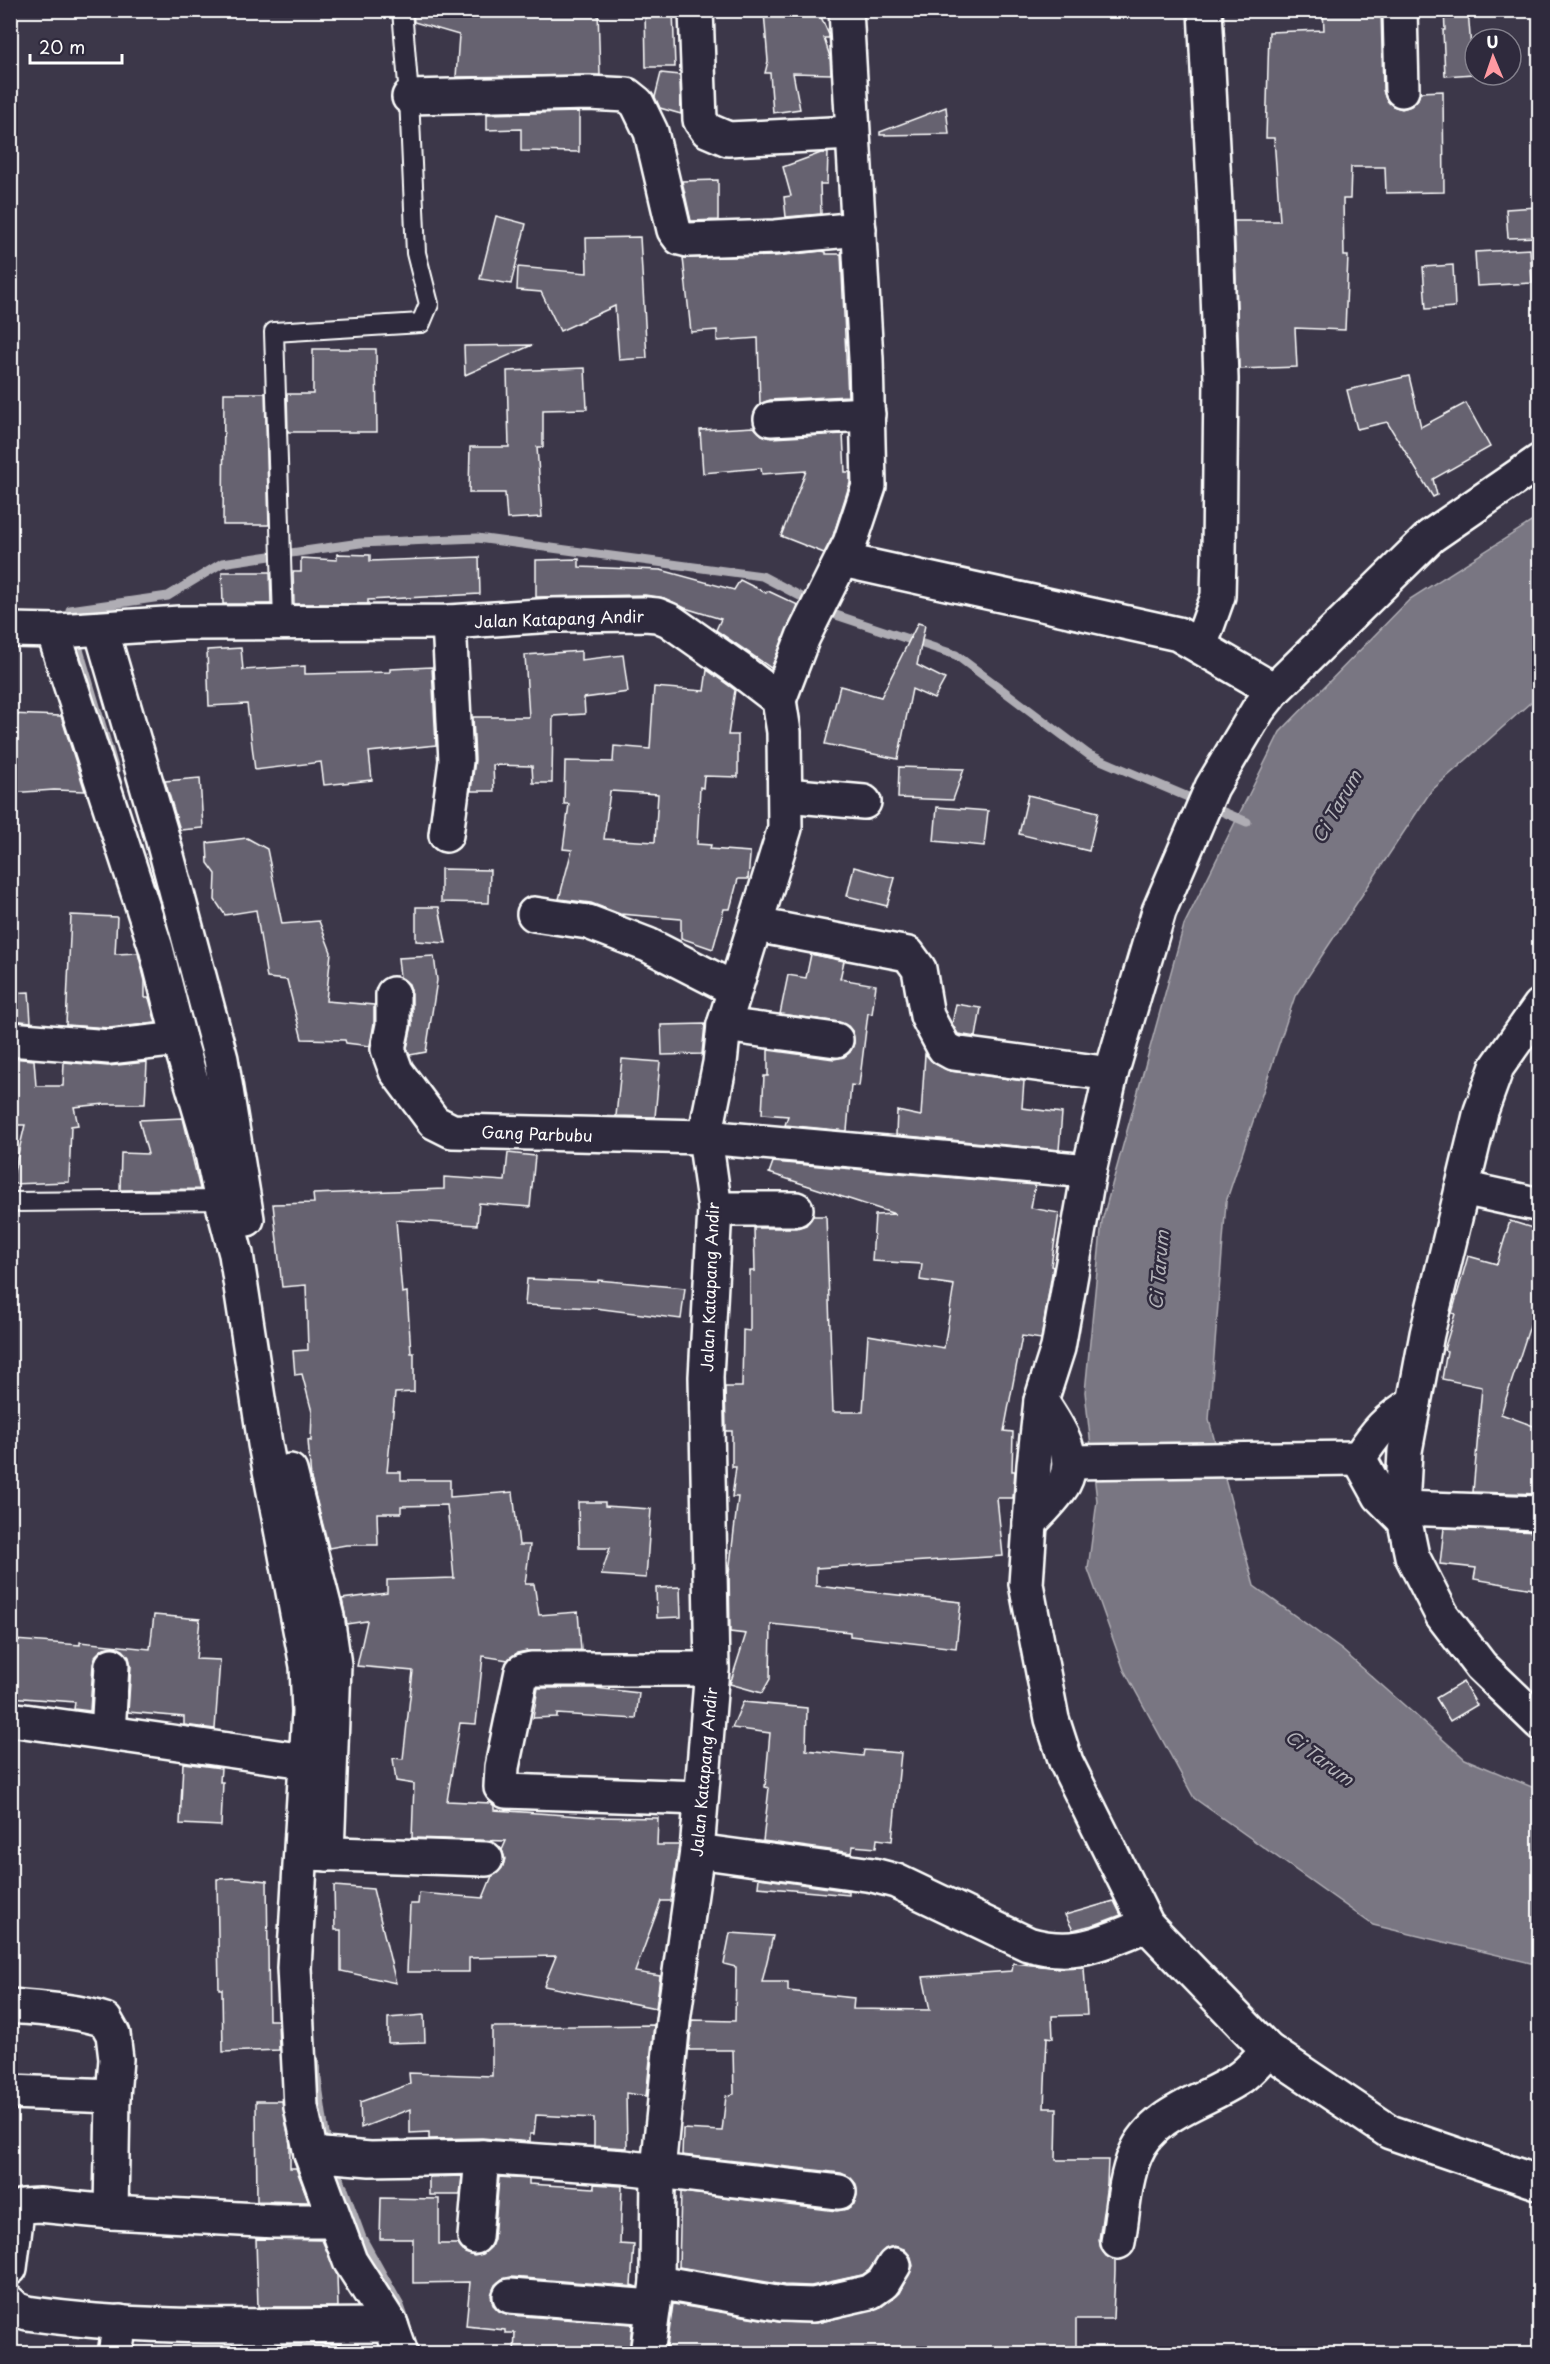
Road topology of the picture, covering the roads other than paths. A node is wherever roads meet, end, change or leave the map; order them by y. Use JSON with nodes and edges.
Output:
{"nodes":[{"id":1,"x":402,"y":10,"type":"edge"},
{"id":2,"x":696,"y":10,"type":"edge"},
{"id":3,"x":846,"y":10,"type":"edge"},
{"id":4,"x":1205,"y":10,"type":"edge"},
{"id":5,"x":1400,"y":10,"type":"edge"},
{"id":6,"x":1402,"y":90,"type":"dead end"},
{"id":7,"x":409,"y":97,"type":"junction"},
{"id":8,"x":852,"y":133,"type":"junction"},
{"id":9,"x":859,"y":229,"type":"junction"},
{"id":10,"x":868,"y":414,"type":"junction"},
{"id":11,"x":771,"y":419,"type":"dead end"},
{"id":12,"x":1539,"y":460,"type":"edge"},
{"id":13,"x":842,"y":560,"type":"junction"},
{"id":14,"x":283,"y":622,"type":"junction"},
{"id":15,"x":449,"y":622,"type":"junction"},
{"id":16,"x":10,"y":630,"type":"edge"},
{"id":17,"x":74,"y":630,"type":"junction"},
{"id":18,"x":1197,"y":644,"type":"junction"},
{"id":19,"x":1274,"y":690,"type":"junction"},
{"id":20,"x":778,"y":700,"type":"junction"},
{"id":21,"x":786,"y":795,"type":"junction"},
{"id":22,"x":864,"y":802,"type":"dead end"},
{"id":23,"x":446,"y":835,"type":"dead end"},
{"id":24,"x":534,"y":914,"type":"dead end"},
{"id":25,"x":756,"y":926,"type":"junction"},
{"id":26,"x":734,"y":989,"type":"junction"},
{"id":27,"x":393,"y":994,"type":"dead end"},
{"id":28,"x":1539,"y":1005,"type":"edge"},
{"id":29,"x":724,"y":1025,"type":"junction"},
{"id":30,"x":10,"y":1039,"type":"edge"},
{"id":31,"x":179,"y":1039,"type":"junction"},
{"id":32,"x":836,"y":1040,"type":"dead end"},
{"id":33,"x":1111,"y":1074,"type":"junction"},
{"id":34,"x":705,"y":1137,"type":"junction"},
{"id":35,"x":1089,"y":1171,"type":"junction"},
{"id":36,"x":1462,"y":1188,"type":"junction"},
{"id":37,"x":232,"y":1199,"type":"junction"},
{"id":38,"x":10,"y":1202,"type":"edge"},
{"id":39,"x":1539,"y":1205,"type":"edge"},
{"id":40,"x":715,"y":1209,"type":"junction"},
{"id":41,"x":796,"y":1209,"type":"dead end"},
{"id":42,"x":1041,"y":1401,"type":"junction"},
{"id":43,"x":1414,"y":1403,"type":"junction"},
{"id":44,"x":1359,"y":1458,"type":"junction"},
{"id":45,"x":1070,"y":1462,"type":"junction"},
{"id":46,"x":1539,"y":1513,"type":"edge"},
{"id":47,"x":1403,"y":1514,"type":"junction"},
{"id":48,"x":1030,"y":1523,"type":"junction"},
{"id":49,"x":112,"y":1665,"type":"dead end"},
{"id":50,"x":712,"y":1669,"type":"junction"},
{"id":51,"x":10,"y":1719,"type":"edge"},
{"id":52,"x":1539,"y":1723,"type":"edge"},
{"id":53,"x":108,"y":1733,"type":"junction"},
{"id":54,"x":306,"y":1761,"type":"junction"},
{"id":55,"x":701,"y":1798,"type":"junction"},
{"id":56,"x":697,"y":1851,"type":"junction"},
{"id":57,"x":313,"y":1853,"type":"junction"},
{"id":58,"x":486,"y":1858,"type":"dead end"},
{"id":59,"x":1147,"y":1925,"type":"junction"},
{"id":60,"x":10,"y":2006,"type":"edge"},
{"id":61,"x":1268,"y":2050,"type":"junction"},
{"id":62,"x":10,"y":2092,"type":"edge"},
{"id":63,"x":113,"y":2096,"type":"junction"},
{"id":64,"x":322,"y":2154,"type":"junction"},
{"id":65,"x":482,"y":2157,"type":"junction"},
{"id":66,"x":658,"y":2170,"type":"junction"},
{"id":67,"x":1539,"y":2183,"type":"edge"},
{"id":68,"x":839,"y":2192,"type":"dead end"},
{"id":69,"x":111,"y":2212,"type":"junction"},
{"id":70,"x":334,"y":2221,"type":"junction"},
{"id":71,"x":475,"y":2237,"type":"dead end"},
{"id":72,"x":1118,"y":2242,"type":"dead end"},
{"id":73,"x":894,"y":2265,"type":"dead end"},
{"id":74,"x":10,"y":2268,"type":"edge"},
{"id":75,"x":655,"y":2295,"type":"junction"},
{"id":76,"x":510,"y":2296,"type":"dead end"},
{"id":77,"x":10,"y":2303,"type":"edge"},
{"id":78,"x":117,"y":2338,"type":"edge"},
{"id":79,"x":396,"y":2339,"type":"edge"},
{"id":80,"x":647,"y":2354,"type":"edge"}],
"edges":[{"from":1,"to":7,"type":"lane"},
{"from":2,"to":8,"type":"street"},
{"from":3,"to":8,"type":"street"},
{"from":4,"to":18,"type":"street"},
{"from":5,"to":6,"type":"street"},
{"from":7,"to":9,"type":"street"},
{"from":7,"to":14,"type":"lane"},
{"from":8,"to":9,"type":"street"},
{"from":9,"to":10,"type":"street"},
{"from":10,"to":11,"type":"street"},
{"from":10,"to":13,"type":"street"},
{"from":12,"to":19,"type":"street"},
{"from":13,"to":18,"type":"street"},
{"from":13,"to":20,"type":"street"},
{"from":14,"to":15,"type":"street","name":"Jalan Katapang Andir"},
{"from":14,"to":17,"type":"street","name":"Jalan Katapang Andir"},
{"from":15,"to":20,"type":"street","name":"Jalan Katapang Andir"},
{"from":15,"to":23,"type":"street"},
{"from":16,"to":17,"type":"street","name":"Jalan Katapang Andir"},
{"from":17,"to":31,"type":"street"},
{"from":17,"to":37,"type":"street"},
{"from":18,"to":19,"type":"street"},
{"from":19,"to":33,"type":"street"},
{"from":20,"to":21,"type":"street","name":"Jalan Katapang Andir"},
{"from":21,"to":22,"type":"street"},
{"from":21,"to":25,"type":"street","name":"Jalan Katapang Andir"},
{"from":24,"to":26,"type":"street"},
{"from":25,"to":26,"type":"street","name":"Jalan Katapang Andir"},
{"from":25,"to":33,"type":"street"},
{"from":26,"to":29,"type":"street","name":"Jalan Katapang Andir"},
{"from":27,"to":34,"type":"street","name":"Gang Parbubu"},
{"from":28,"to":36,"type":"street"},
{"from":29,"to":32,"type":"street"},
{"from":29,"to":34,"type":"street","name":"Jalan Katapang Andir"},
{"from":30,"to":31,"type":"street"},
{"from":31,"to":37,"type":"street"},
{"from":33,"to":35,"type":"street"},
{"from":34,"to":35,"type":"street","name":"Gang Parbubu"},
{"from":34,"to":40,"type":"street","name":"Jalan Katapang Andir"},
{"from":35,"to":42,"type":"street"},
{"from":36,"to":39,"type":"street"},
{"from":36,"to":43,"type":"street"},
{"from":37,"to":38,"type":"lane"},
{"from":37,"to":54,"type":"street"},
{"from":37,"to":57,"type":"street"},
{"from":40,"to":41,"type":"street"},
{"from":40,"to":50,"type":"street","name":"Jalan Katapang Andir"},
{"from":42,"to":45,"type":"street"},
{"from":42,"to":48,"type":"street"},
{"from":43,"to":44,"type":"street"},
{"from":43,"to":47,"type":"street"},
{"from":44,"to":45,"type":"street"},
{"from":44,"to":47,"type":"street"},
{"from":45,"to":48,"type":"street"},
{"from":46,"to":47,"type":"street"},
{"from":47,"to":52,"type":"street"},
{"from":48,"to":59,"type":"street"},
{"from":49,"to":53,"type":"street"},
{"from":50,"to":55,"type":"street","name":"Jalan Katapang Andir"},
{"from":50,"to":55,"type":"street"},
{"from":51,"to":53,"type":"street"},
{"from":53,"to":54,"type":"street"},
{"from":54,"to":57,"type":"street"},
{"from":55,"to":56,"type":"street","name":"Jalan Katapang Andir"},
{"from":56,"to":59,"type":"street"},
{"from":56,"to":66,"type":"street","name":"Jalan Katapang Andir"},
{"from":57,"to":58,"type":"street"},
{"from":57,"to":64,"type":"street"},
{"from":59,"to":61,"type":"street"},
{"from":60,"to":63,"type":"street"},
{"from":61,"to":67,"type":"street"},
{"from":61,"to":72,"type":"street"},
{"from":62,"to":63,"type":"street"},
{"from":63,"to":69,"type":"street"},
{"from":64,"to":65,"type":"street"},
{"from":64,"to":70,"type":"street"},
{"from":65,"to":66,"type":"street"},
{"from":65,"to":71,"type":"street"},
{"from":66,"to":68,"type":"street"},
{"from":66,"to":75,"type":"street","name":"Jalan Katapang Andir"},
{"from":69,"to":70,"type":"street"},
{"from":69,"to":74,"type":"street"},
{"from":70,"to":79,"type":"street"},
{"from":73,"to":75,"type":"street"},
{"from":75,"to":76,"type":"street"},
{"from":75,"to":80,"type":"street","name":"Jalan Katapang Andir"},
{"from":77,"to":78,"type":"street"},
{"from":78,"to":79,"type":"street"}]}
